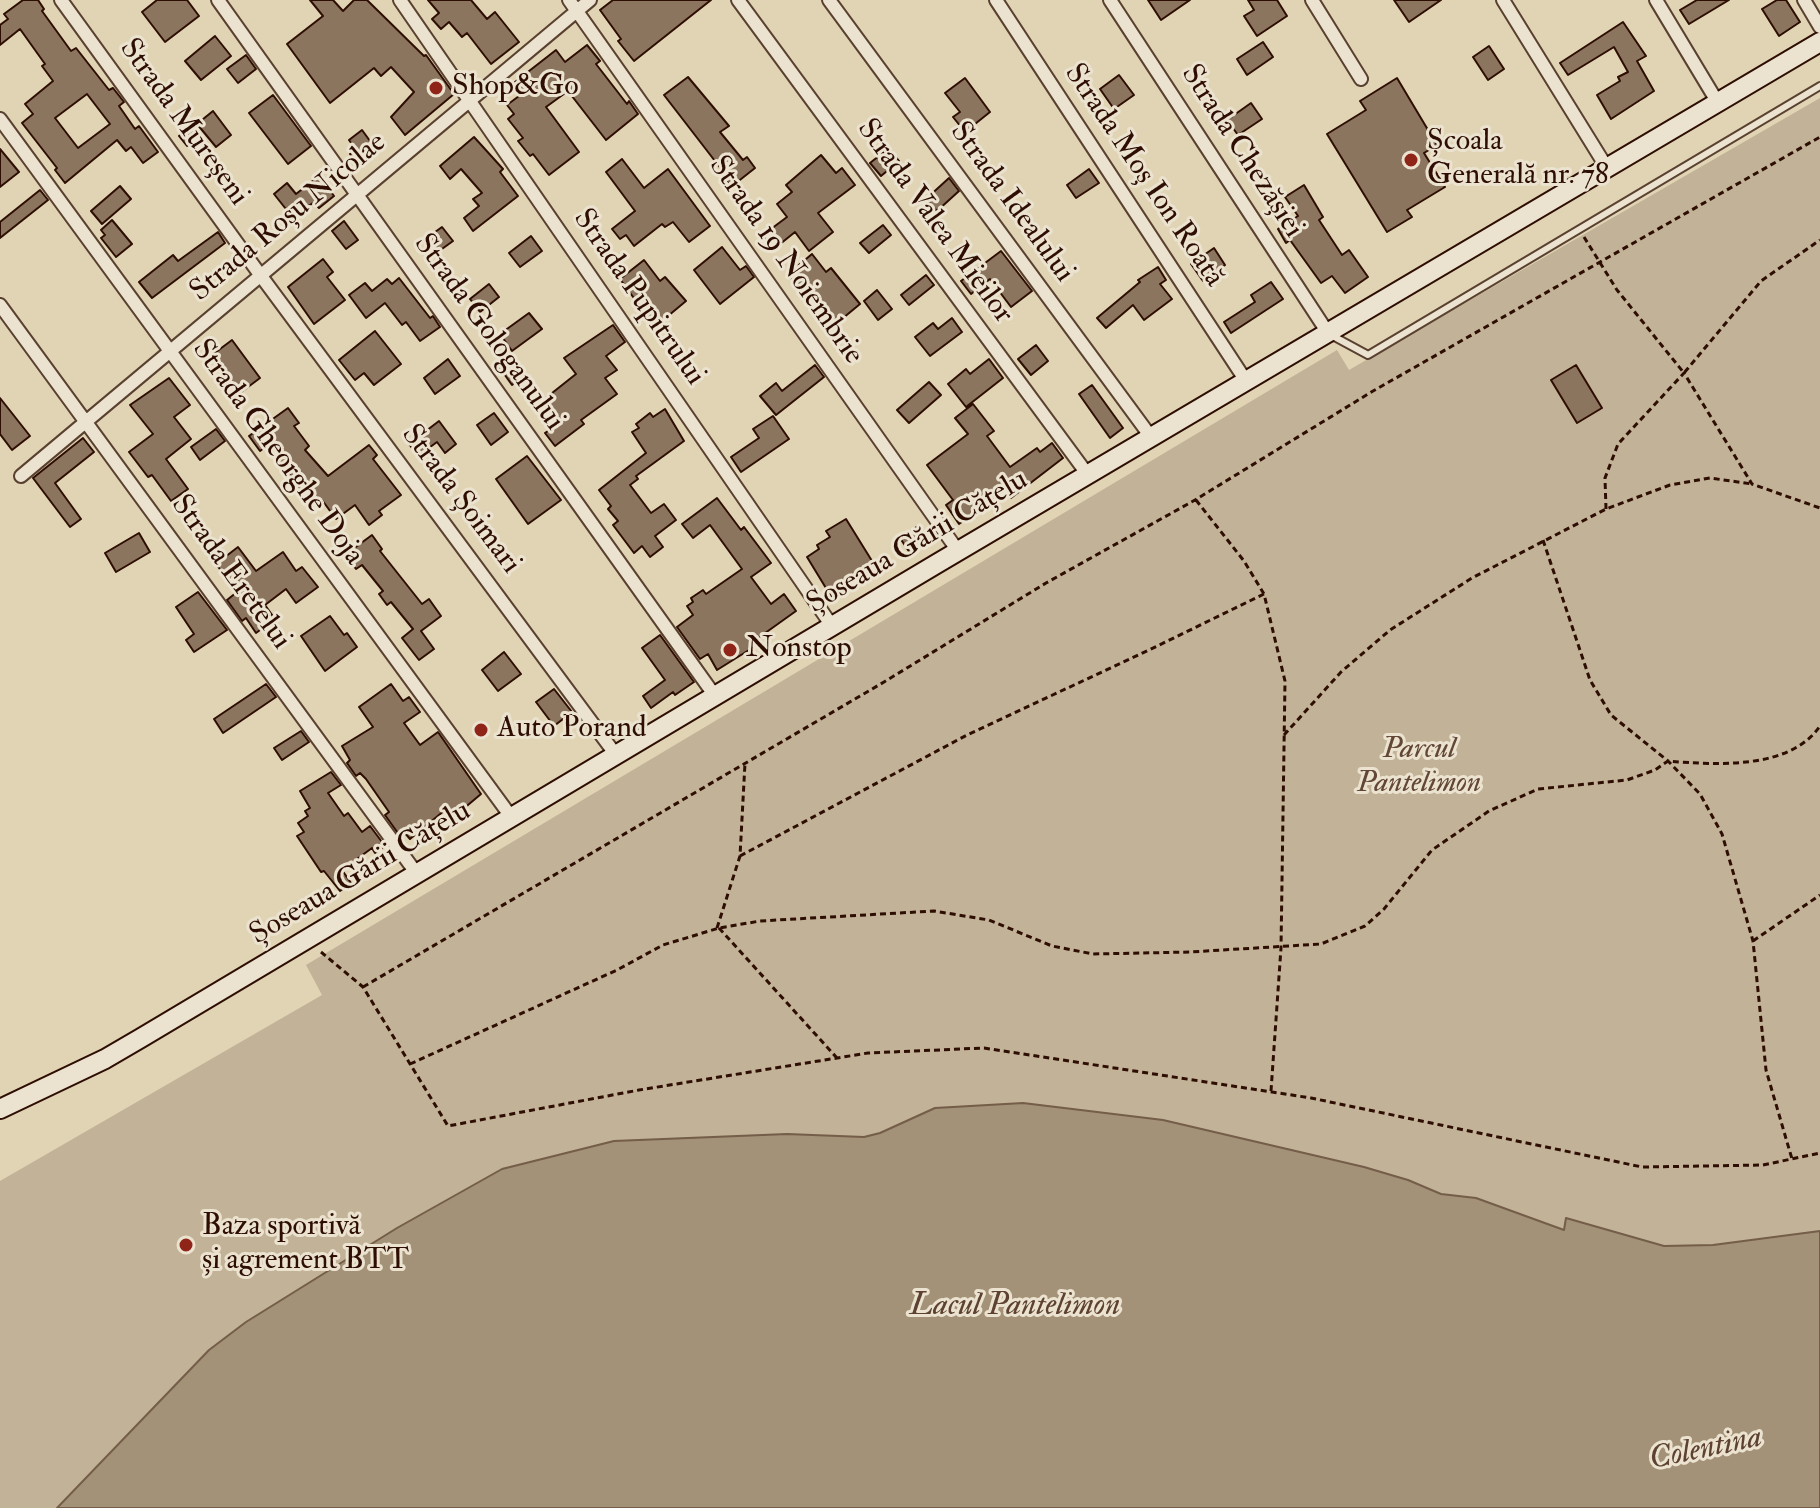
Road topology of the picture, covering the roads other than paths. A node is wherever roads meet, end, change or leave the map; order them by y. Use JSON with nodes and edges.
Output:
{"nodes":[{"id":1,"x":61,"y":0,"type":"edge"},
{"id":2,"x":218,"y":0,"type":"edge"},
{"id":3,"x":400,"y":0,"type":"edge"},
{"id":4,"x":590,"y":0,"type":"edge"},
{"id":5,"x":738,"y":0,"type":"edge"},
{"id":6,"x":829,"y":0,"type":"edge"},
{"id":7,"x":996,"y":0,"type":"edge"},
{"id":8,"x":1110,"y":0,"type":"edge"},
{"id":9,"x":1312,"y":0,"type":"edge"},
{"id":10,"x":1503,"y":0,"type":"edge"},
{"id":11,"x":1656,"y":0,"type":"edge"},
{"id":12,"x":1804,"y":0,"type":"edge"},
{"id":13,"x":573,"y":6,"type":"edge"},
{"id":14,"x":1820,"y":27,"type":"edge"},
{"id":15,"x":1820,"y":42,"type":"edge"},
{"id":16,"x":1361,"y":79,"type":"dead end"},
{"id":17,"x":1820,"y":86,"type":"edge"},
{"id":18,"x":470,"y":100,"type":"junction"},
{"id":19,"x":1718,"y":103,"type":"junction"},
{"id":20,"x":0,"y":119,"type":"edge"},
{"id":21,"x":1607,"y":168,"type":"junction"},
{"id":22,"x":357,"y":195,"type":"junction"},
{"id":23,"x":261,"y":276,"type":"junction"},
{"id":24,"x":0,"y":305,"type":"edge"},
{"id":25,"x":1328,"y":333,"type":"junction"},
{"id":26,"x":171,"y":351,"type":"junction"},
{"id":27,"x":1246,"y":381,"type":"junction"},
{"id":28,"x":87,"y":421,"type":"junction"},
{"id":29,"x":1151,"y":437,"type":"junction"},
{"id":30,"x":1088,"y":475,"type":"junction"},
{"id":31,"x":21,"y":476,"type":"dead end"},
{"id":32,"x":958,"y":551,"type":"junction"},
{"id":33,"x":832,"y":626,"type":"junction"},
{"id":34,"x":715,"y":696,"type":"junction"},
{"id":35,"x":616,"y":755,"type":"junction"},
{"id":36,"x":512,"y":818,"type":"junction"},
{"id":37,"x":417,"y":874,"type":"junction"},
{"id":38,"x":0,"y":1109,"type":"edge"}],
"edges":[{"from":1,"to":23,"type":"street","name":"Strada Mureșeni"},
{"from":2,"to":22,"type":"street","name":"Strada Gologanului"},
{"from":3,"to":18,"type":"street","name":"Strada Pupitrului"},
{"from":4,"to":13,"type":"street","name":"Strada Roșu Nicolae"},
{"from":5,"to":30,"type":"street","name":"Strada Valea Mieilor"},
{"from":6,"to":29,"type":"street","name":"Strada Idealului"},
{"from":7,"to":27,"type":"street","name":"Strada Moș Ion Roată"},
{"from":8,"to":25,"type":"street","name":"Strada Chezășiei"},
{"from":9,"to":16,"type":"street"},
{"from":10,"to":21,"type":"street"},
{"from":11,"to":19,"type":"street"},
{"from":12,"to":14,"type":"street"},
{"from":13,"to":18,"type":"street","name":"Strada Roșu Nicolae"},
{"from":13,"to":32,"type":"street","name":"Strada 19 Noiembrie"},
{"from":15,"to":19,"type":"main road","name":"Șoseaua Gării Cățelu"},
{"from":17,"to":25,"type":"lane"},
{"from":18,"to":22,"type":"street","name":"Strada Roșu Nicolae"},
{"from":18,"to":33,"type":"street","name":"Strada Pupitrului"},
{"from":19,"to":21,"type":"main road","name":"Șoseaua Gării Cățelu"},
{"from":20,"to":26,"type":"street","name":"Strada Gheorghe Doja"},
{"from":21,"to":25,"type":"main road","name":"Șoseaua Gării Cățelu"},
{"from":22,"to":23,"type":"street","name":"Strada Roșu Nicolae"},
{"from":22,"to":34,"type":"street","name":"Strada Gologanului"},
{"from":23,"to":26,"type":"street","name":"Strada Roșu Nicolae"},
{"from":23,"to":35,"type":"street","name":"Strada Șoimari"},
{"from":24,"to":28,"type":"street","name":"Strada Eretelui"},
{"from":25,"to":27,"type":"main road","name":"Șoseaua Gării Cățelu"},
{"from":26,"to":28,"type":"street","name":"Strada Roșu Nicolae"},
{"from":26,"to":36,"type":"street","name":"Strada Gheorghe Doja"},
{"from":27,"to":29,"type":"main road","name":"Șoseaua Gării Cățelu"},
{"from":28,"to":31,"type":"street","name":"Strada Roșu Nicolae"},
{"from":28,"to":37,"type":"street","name":"Strada Eretelui"},
{"from":29,"to":30,"type":"main road","name":"Șoseaua Gării Cățelu"},
{"from":30,"to":32,"type":"main road","name":"Șoseaua Gării Cățelu"},
{"from":32,"to":33,"type":"main road","name":"Șoseaua Gării Cățelu"},
{"from":33,"to":34,"type":"main road","name":"Șoseaua Gării Cățelu"},
{"from":34,"to":35,"type":"main road","name":"Șoseaua Gării Cățelu"},
{"from":35,"to":36,"type":"main road","name":"Șoseaua Gării Cățelu"},
{"from":36,"to":37,"type":"main road","name":"Șoseaua Gării Cățelu"},
{"from":37,"to":38,"type":"main road","name":"Șoseaua Gării Cățelu"}]}
